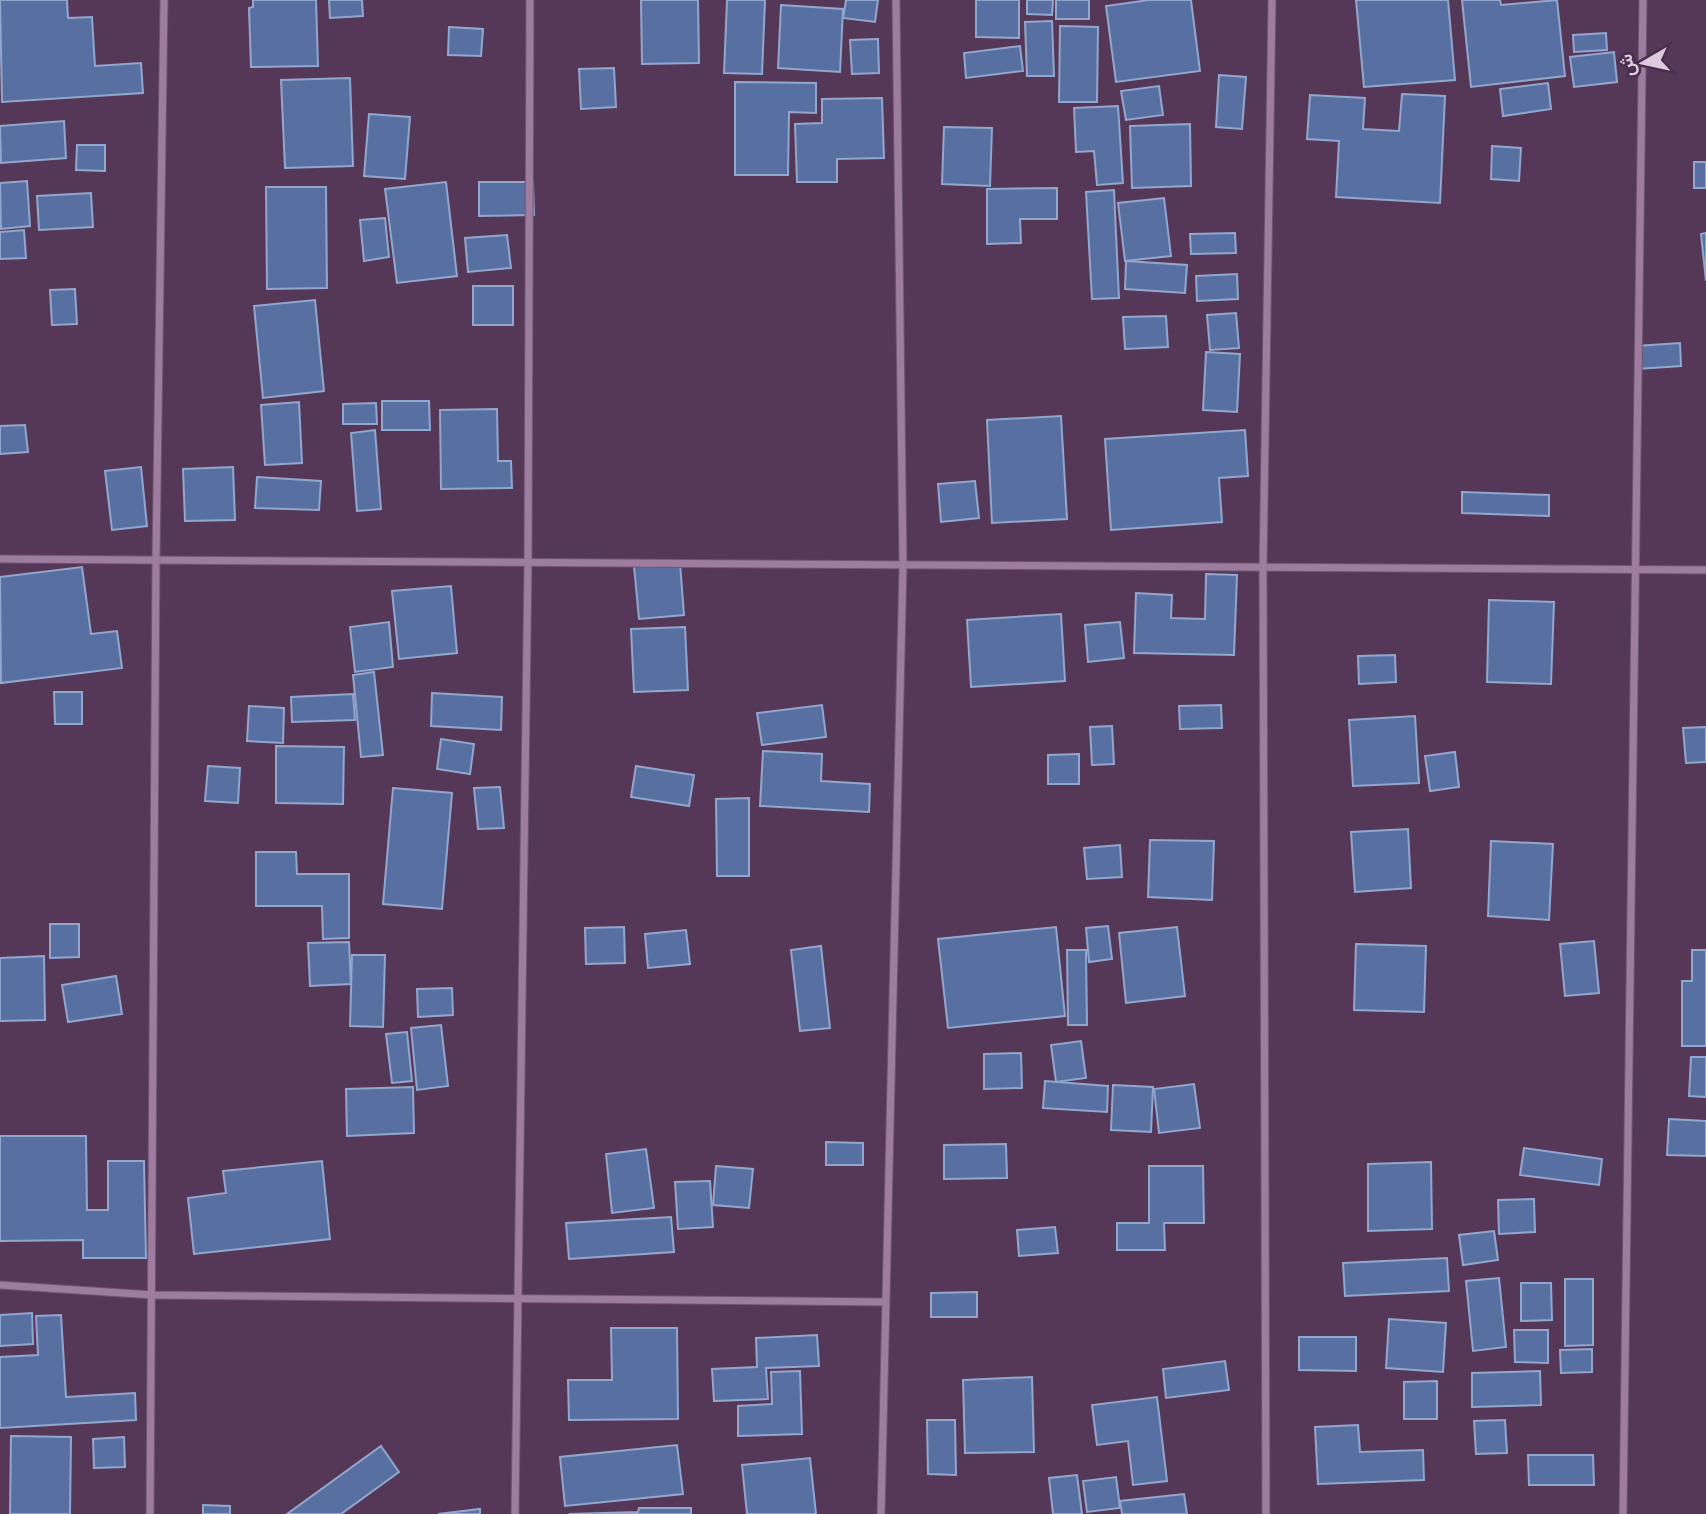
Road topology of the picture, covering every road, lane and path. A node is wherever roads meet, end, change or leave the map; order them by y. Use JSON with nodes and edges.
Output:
{"nodes":[{"id":1,"x":164,"y":0,"type":"edge"},
{"id":2,"x":530,"y":0,"type":"edge"},
{"id":3,"x":896,"y":0,"type":"edge"},
{"id":4,"x":1272,"y":0,"type":"edge"},
{"id":5,"x":1643,"y":0,"type":"edge"},
{"id":6,"x":156,"y":558,"type":"junction"},
{"id":7,"x":0,"y":559,"type":"edge"},
{"id":8,"x":528,"y":563,"type":"junction"},
{"id":9,"x":903,"y":565,"type":"junction"},
{"id":10,"x":1263,"y":569,"type":"junction"},
{"id":11,"x":1634,"y":569,"type":"junction"},
{"id":12,"x":1706,"y":570,"type":"edge"},
{"id":13,"x":0,"y":1285,"type":"edge"},
{"id":14,"x":153,"y":1295,"type":"junction"},
{"id":15,"x":519,"y":1300,"type":"junction"},
{"id":16,"x":884,"y":1302,"type":"junction"},
{"id":17,"x":150,"y":1514,"type":"edge"},
{"id":18,"x":514,"y":1514,"type":"edge"},
{"id":19,"x":881,"y":1514,"type":"edge"},
{"id":20,"x":1266,"y":1514,"type":"edge"},
{"id":21,"x":1623,"y":1514,"type":"edge"}],
"edges":[{"from":1,"to":6,"type":"street"},
{"from":2,"to":8,"type":"street"},
{"from":3,"to":9,"type":"street"},
{"from":4,"to":10,"type":"street"},
{"from":5,"to":11,"type":"street"},
{"from":6,"to":7,"type":"street"},
{"from":6,"to":8,"type":"street"},
{"from":6,"to":14,"type":"street"},
{"from":8,"to":9,"type":"street"},
{"from":8,"to":15,"type":"street"},
{"from":9,"to":10,"type":"street"},
{"from":9,"to":16,"type":"street"},
{"from":10,"to":11,"type":"street"},
{"from":10,"to":20,"type":"street"},
{"from":11,"to":12,"type":"street"},
{"from":11,"to":21,"type":"street"},
{"from":13,"to":14,"type":"street"},
{"from":14,"to":15,"type":"street"},
{"from":14,"to":17,"type":"street"},
{"from":15,"to":16,"type":"street"},
{"from":15,"to":18,"type":"street"},
{"from":16,"to":19,"type":"street"}]}
